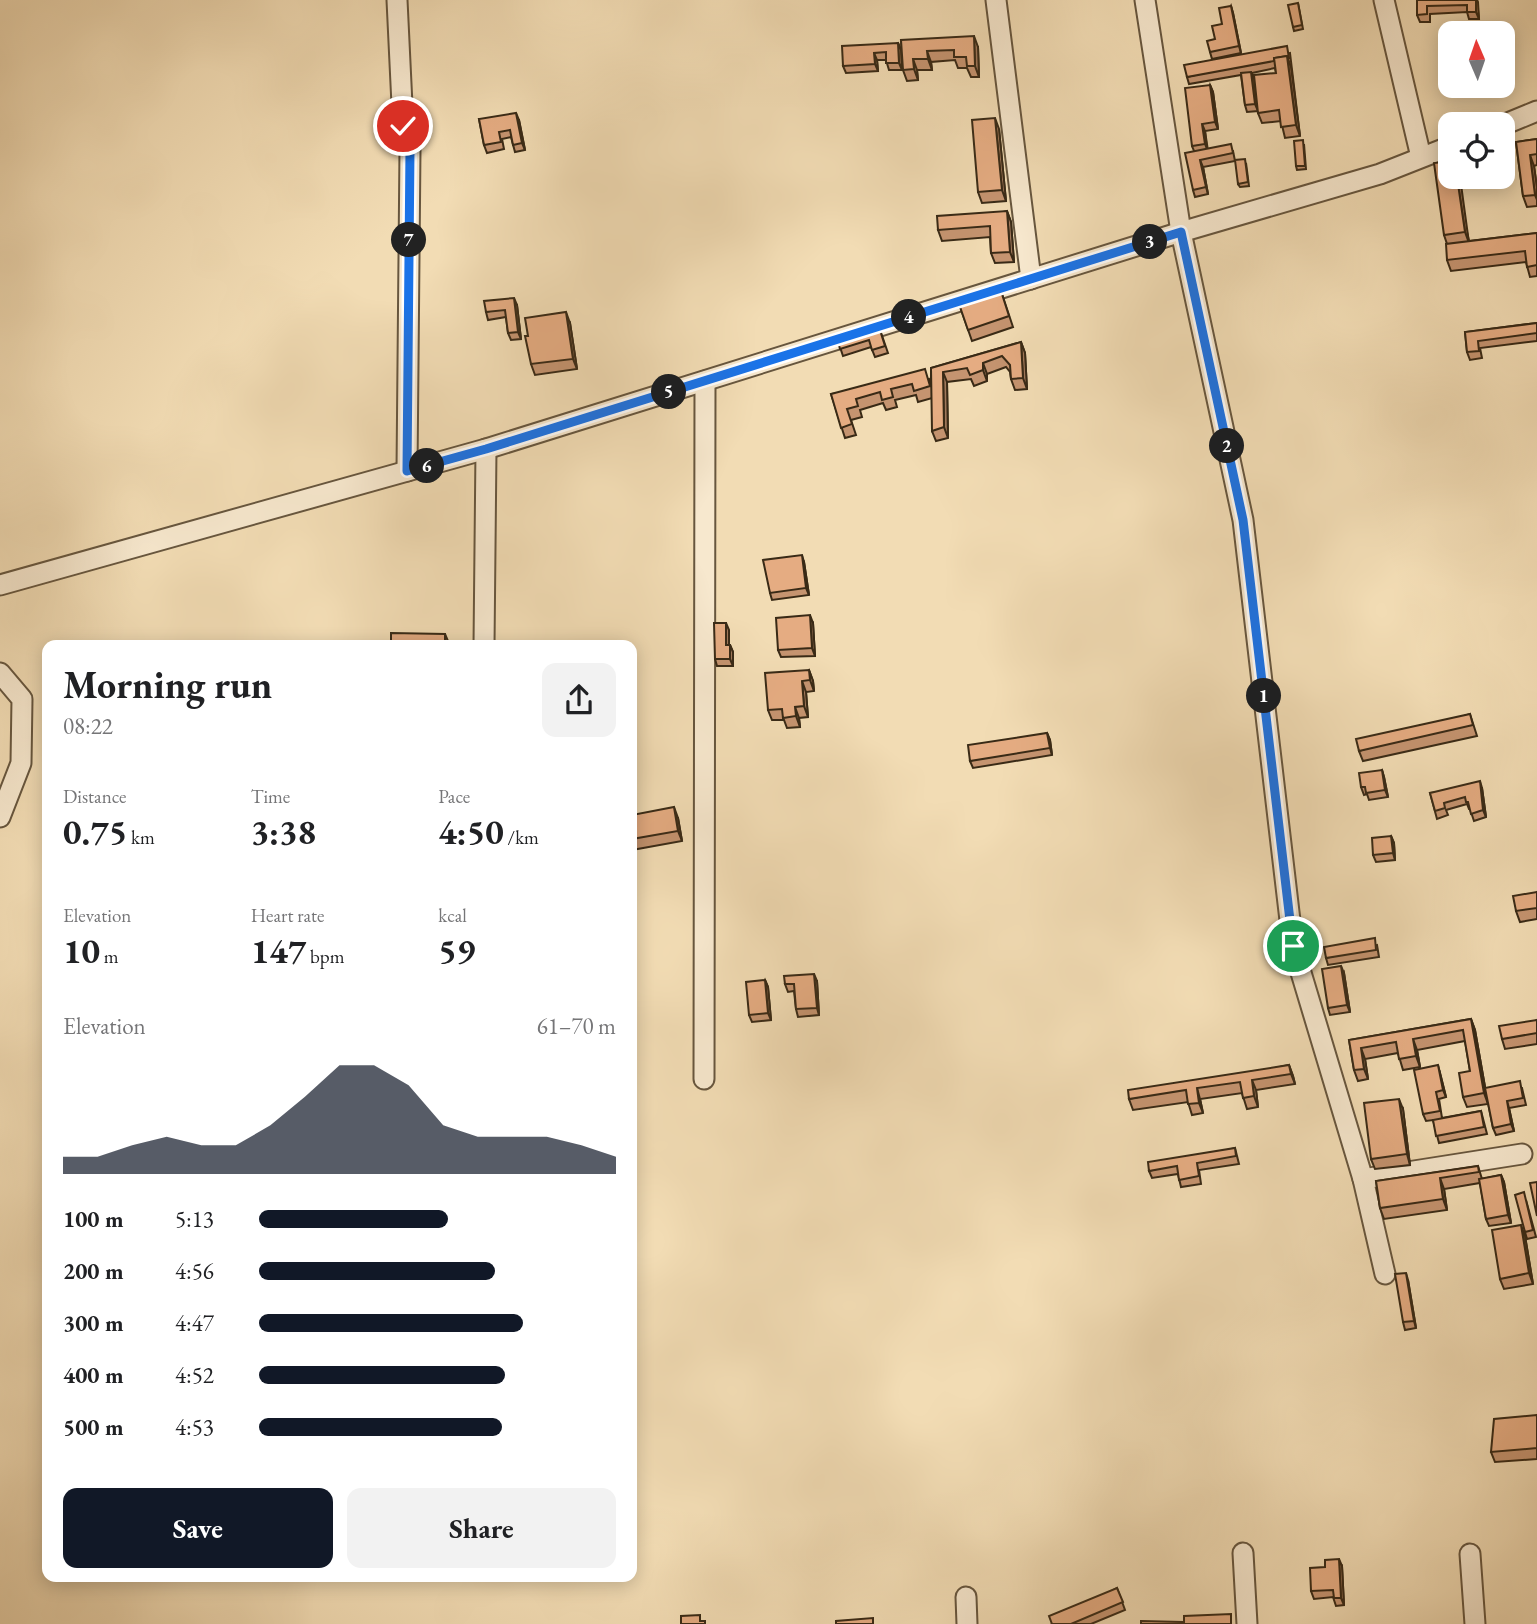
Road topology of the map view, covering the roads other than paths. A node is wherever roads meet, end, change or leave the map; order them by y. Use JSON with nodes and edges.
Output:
{"nodes":[{"id":1,"x":397,"y":0,"type":"edge"},
{"id":2,"x":996,"y":0,"type":"edge"},
{"id":3,"x":1145,"y":0,"type":"edge"},
{"id":4,"x":1384,"y":0,"type":"edge"},
{"id":5,"x":1537,"y":111,"type":"edge"},
{"id":6,"x":1515,"y":120,"type":"edge"},
{"id":7,"x":1438,"y":151,"type":"edge"},
{"id":8,"x":1421,"y":157,"type":"junction"},
{"id":9,"x":1181,"y":232,"type":"junction"},
{"id":10,"x":1031,"y":279,"type":"junction"},
{"id":11,"x":705,"y":381,"type":"junction"},
{"id":12,"x":486,"y":449,"type":"junction"},
{"id":13,"x":407,"y":471,"type":"junction"},
{"id":14,"x":0,"y":585,"type":"edge"},
{"id":15,"x":484,"y":640,"type":"edge"},
{"id":16,"x":0,"y":673,"type":"edge"},
{"id":17,"x":0,"y":817,"type":"edge"},
{"id":18,"x":704,"y":1079,"type":"dead end"},
{"id":19,"x":1522,"y":1154,"type":"dead end"},
{"id":20,"x":1363,"y":1179,"type":"junction"},
{"id":21,"x":1385,"y":1274,"type":"dead end"},
{"id":22,"x":1242,"y":1553,"type":"dead end"},
{"id":23,"x":1470,"y":1555,"type":"dead end"},
{"id":24,"x":965,"y":1597,"type":"dead end"},
{"id":25,"x":967,"y":1624,"type":"edge"},
{"id":26,"x":1247,"y":1624,"type":"edge"},
{"id":27,"x":1475,"y":1624,"type":"edge"}],
"edges":[{"from":1,"to":13,"type":"street"},
{"from":2,"to":10,"type":"street"},
{"from":3,"to":9,"type":"street"},
{"from":4,"to":8,"type":"street"},
{"from":5,"to":6,"type":"street"},
{"from":7,"to":8,"type":"street"},
{"from":8,"to":9,"type":"street"},
{"from":9,"to":10,"type":"street"},
{"from":9,"to":20,"type":"street"},
{"from":10,"to":11,"type":"street"},
{"from":11,"to":12,"type":"street"},
{"from":11,"to":18,"type":"street"},
{"from":12,"to":13,"type":"street"},
{"from":12,"to":15,"type":"street"},
{"from":13,"to":14,"type":"street"},
{"from":16,"to":17,"type":"street"},
{"from":19,"to":20,"type":"street"},
{"from":20,"to":21,"type":"street"},
{"from":22,"to":26,"type":"street"},
{"from":23,"to":27,"type":"street"},
{"from":24,"to":25,"type":"street"}]}
